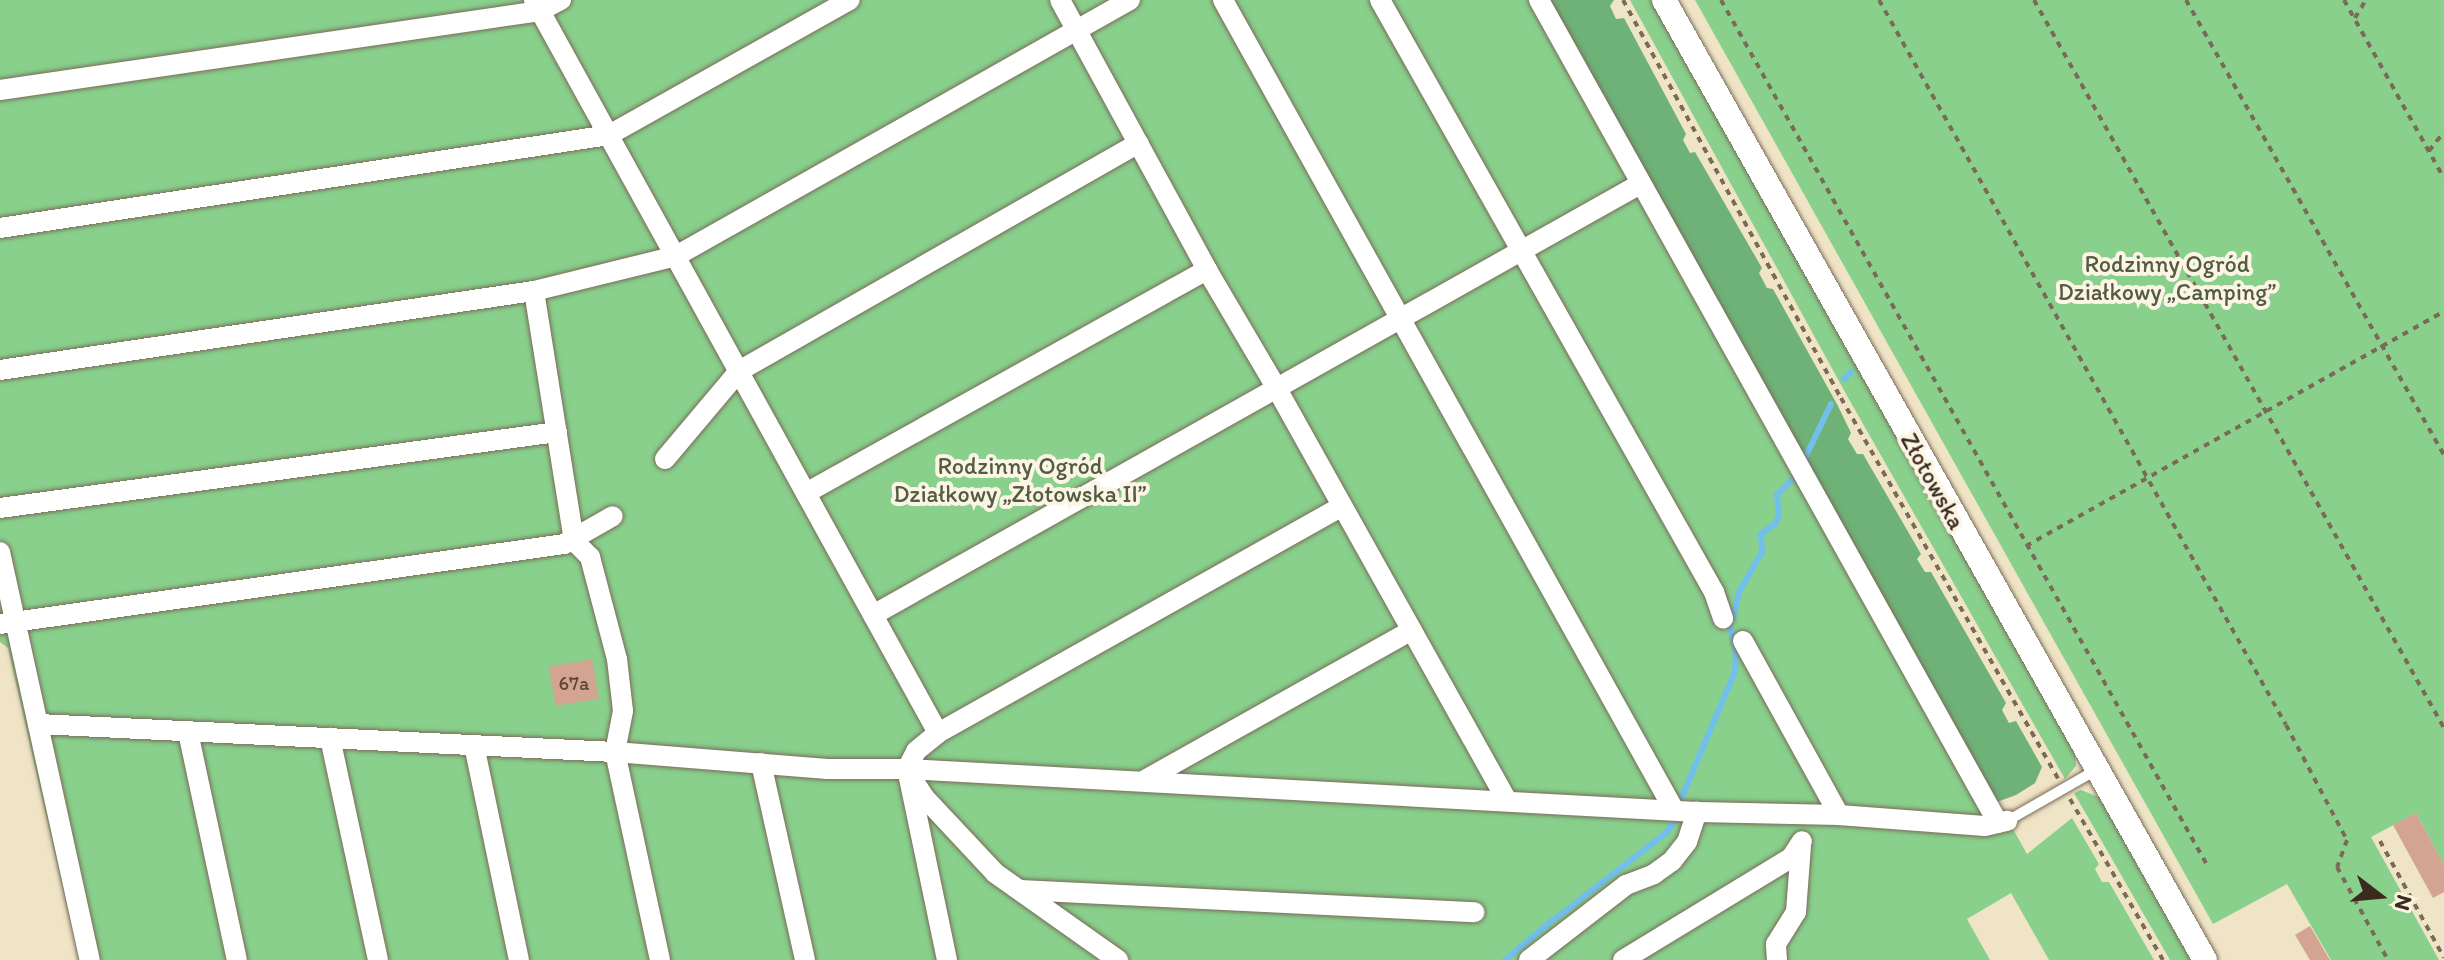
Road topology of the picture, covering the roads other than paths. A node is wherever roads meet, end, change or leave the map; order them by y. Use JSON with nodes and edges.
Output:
{"nodes":[{"id":1,"x":561,"y":0,"type":"edge"},
{"id":2,"x":850,"y":0,"type":"edge"},
{"id":3,"x":1060,"y":0,"type":"edge"},
{"id":4,"x":1130,"y":0,"type":"edge"},
{"id":5,"x":1223,"y":0,"type":"edge"},
{"id":6,"x":1380,"y":0,"type":"edge"},
{"id":7,"x":1539,"y":0,"type":"edge"},
{"id":8,"x":1664,"y":0,"type":"edge"},
{"id":9,"x":537,"y":6,"type":"edge"},
{"id":10,"x":1077,"y":30,"type":"junction"},
{"id":11,"x":0,"y":90,"type":"edge"},
{"id":12,"x":609,"y":135,"type":"junction"},
{"id":13,"x":1138,"y":143,"type":"junction"},
{"id":14,"x":1640,"y":184,"type":"junction"},
{"id":15,"x":0,"y":228,"type":"edge"},
{"id":16,"x":1522,"y":249,"type":"junction"},
{"id":17,"x":676,"y":256,"type":"junction"},
{"id":18,"x":1207,"y":270,"type":"junction"},
{"id":19,"x":534,"y":291,"type":"junction"},
{"id":20,"x":1400,"y":318,"type":"junction"},
{"id":21,"x":0,"y":370,"type":"edge"},
{"id":22,"x":739,"y":371,"type":"junction"},
{"id":23,"x":1277,"y":389,"type":"junction"},
{"id":24,"x":557,"y":432,"type":"junction"},
{"id":25,"x":665,"y":459,"type":"dead end"},
{"id":26,"x":806,"y":493,"type":"junction"},
{"id":27,"x":1342,"y":506,"type":"junction"},
{"id":28,"x":0,"y":508,"type":"edge"},
{"id":29,"x":613,"y":516,"type":"dead end"},
{"id":30,"x":574,"y":541,"type":"junction"},
{"id":31,"x":0,"y":552,"type":"edge"},
{"id":32,"x":873,"y":615,"type":"junction"},
{"id":33,"x":1723,"y":618,"type":"dead end"},
{"id":34,"x":8,"y":622,"type":"edge"},
{"id":35,"x":1412,"y":630,"type":"junction"},
{"id":36,"x":1743,"y":641,"type":"dead end"},
{"id":37,"x":38,"y":724,"type":"junction"},
{"id":38,"x":188,"y":732,"type":"junction"},
{"id":39,"x":938,"y":733,"type":"junction"},
{"id":40,"x":330,"y":738,"type":"junction"},
{"id":41,"x":474,"y":745,"type":"junction"},
{"id":42,"x":615,"y":752,"type":"junction"},
{"id":43,"x":761,"y":763,"type":"junction"},
{"id":44,"x":907,"y":769,"type":"junction"},
{"id":45,"x":2096,"y":770,"type":"junction"},
{"id":46,"x":1141,"y":782,"type":"junction"},
{"id":47,"x":1507,"y":801,"type":"junction"},
{"id":48,"x":1674,"y":810,"type":"junction"},
{"id":49,"x":1697,"y":812,"type":"junction"},
{"id":50,"x":1807,"y":815,"type":"junction"},
{"id":51,"x":1839,"y":815,"type":"junction"},
{"id":52,"x":2003,"y":822,"type":"junction"},
{"id":53,"x":1802,"y":841,"type":"junction"},
{"id":54,"x":1020,"y":890,"type":"junction"},
{"id":55,"x":1474,"y":912,"type":"dead end"},
{"id":56,"x":1082,"y":937,"type":"junction"},
{"id":57,"x":90,"y":960,"type":"edge"},
{"id":58,"x":237,"y":960,"type":"edge"},
{"id":59,"x":378,"y":960,"type":"edge"},
{"id":60,"x":519,"y":960,"type":"edge"},
{"id":61,"x":660,"y":960,"type":"edge"},
{"id":62,"x":805,"y":960,"type":"edge"},
{"id":63,"x":947,"y":960,"type":"edge"},
{"id":64,"x":1087,"y":960,"type":"edge"},
{"id":65,"x":1118,"y":960,"type":"edge"},
{"id":66,"x":1529,"y":960,"type":"edge"},
{"id":67,"x":1623,"y":960,"type":"edge"},
{"id":68,"x":1777,"y":960,"type":"edge"},
{"id":69,"x":2205,"y":960,"type":"edge"}],
"edges":[{"from":1,"to":9,"type":"street"},
{"from":2,"to":12,"type":"street"},
{"from":3,"to":10,"type":"street"},
{"from":4,"to":10,"type":"street"},
{"from":5,"to":20,"type":"street"},
{"from":6,"to":16,"type":"street"},
{"from":7,"to":14,"type":"street"},
{"from":8,"to":45,"type":"street","name":"Złotowska"},
{"from":9,"to":11,"type":"street"},
{"from":9,"to":12,"type":"street"},
{"from":10,"to":13,"type":"street"},
{"from":10,"to":17,"type":"street"},
{"from":12,"to":15,"type":"street"},
{"from":12,"to":17,"type":"street"},
{"from":13,"to":18,"type":"street"},
{"from":13,"to":22,"type":"street"},
{"from":14,"to":16,"type":"street"},
{"from":14,"to":52,"type":"street"},
{"from":16,"to":20,"type":"street"},
{"from":16,"to":33,"type":"street"},
{"from":17,"to":19,"type":"street"},
{"from":17,"to":22,"type":"street"},
{"from":18,"to":23,"type":"street"},
{"from":18,"to":26,"type":"street"},
{"from":19,"to":21,"type":"street"},
{"from":19,"to":24,"type":"street"},
{"from":20,"to":23,"type":"street"},
{"from":20,"to":48,"type":"street"},
{"from":22,"to":25,"type":"street"},
{"from":22,"to":26,"type":"street"},
{"from":23,"to":27,"type":"street"},
{"from":23,"to":32,"type":"street"},
{"from":24,"to":28,"type":"street"},
{"from":24,"to":30,"type":"street"},
{"from":26,"to":32,"type":"street"},
{"from":27,"to":35,"type":"street"},
{"from":27,"to":39,"type":"street"},
{"from":29,"to":30,"type":"street"},
{"from":30,"to":34,"type":"street"},
{"from":30,"to":42,"type":"street"},
{"from":31,"to":34,"type":"street"},
{"from":32,"to":39,"type":"street"},
{"from":34,"to":37,"type":"street"},
{"from":35,"to":46,"type":"street"},
{"from":35,"to":47,"type":"street"},
{"from":36,"to":51,"type":"street"},
{"from":37,"to":38,"type":"street"},
{"from":37,"to":57,"type":"street"},
{"from":38,"to":40,"type":"street"},
{"from":38,"to":58,"type":"street"},
{"from":39,"to":44,"type":"street"},
{"from":40,"to":41,"type":"street"},
{"from":40,"to":59,"type":"street"},
{"from":41,"to":42,"type":"street"},
{"from":41,"to":60,"type":"street"},
{"from":42,"to":43,"type":"street"},
{"from":42,"to":61,"type":"street"},
{"from":43,"to":44,"type":"street"},
{"from":43,"to":62,"type":"street"},
{"from":44,"to":46,"type":"street"},
{"from":44,"to":54,"type":"street"},
{"from":44,"to":63,"type":"street"},
{"from":45,"to":52,"type":"lane"},
{"from":45,"to":69,"type":"street","name":"Złotowska"},
{"from":46,"to":47,"type":"street"},
{"from":47,"to":48,"type":"street"},
{"from":48,"to":49,"type":"street"},
{"from":49,"to":50,"type":"street"},
{"from":49,"to":66,"type":"street"},
{"from":50,"to":51,"type":"street"},
{"from":50,"to":53,"type":"street"},
{"from":51,"to":52,"type":"street"},
{"from":53,"to":67,"type":"street"},
{"from":53,"to":68,"type":"street"},
{"from":54,"to":55,"type":"street"},
{"from":54,"to":56,"type":"street"},
{"from":56,"to":64,"type":"street"},
{"from":56,"to":65,"type":"street"}]}
